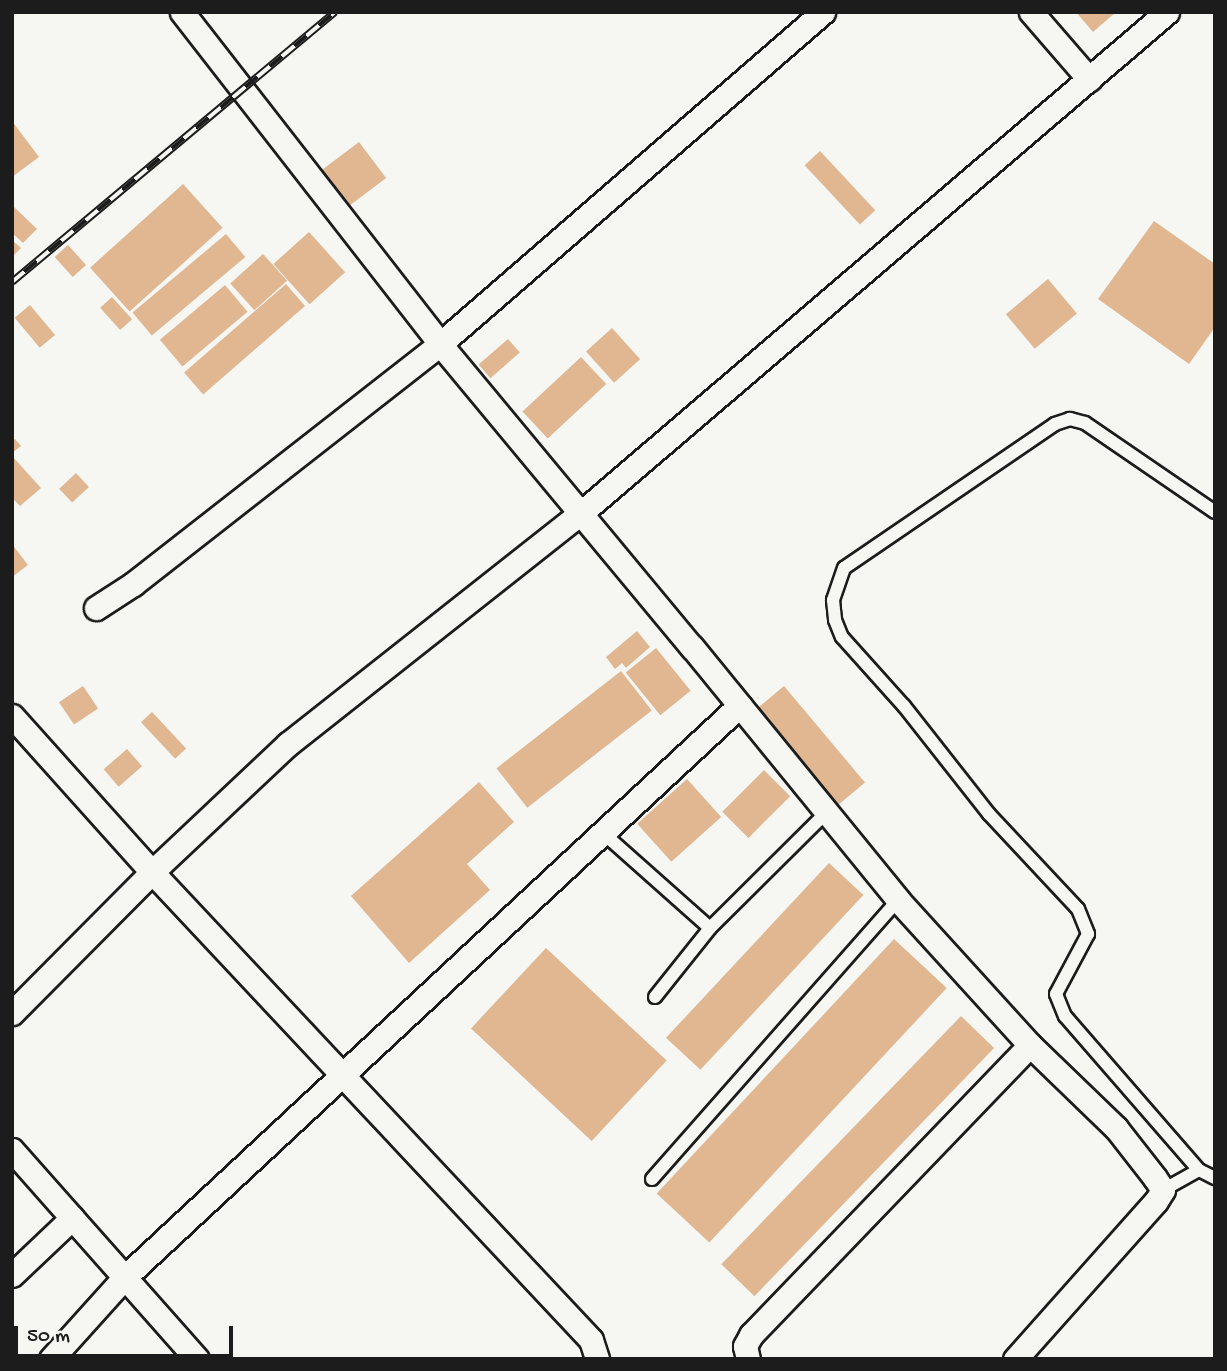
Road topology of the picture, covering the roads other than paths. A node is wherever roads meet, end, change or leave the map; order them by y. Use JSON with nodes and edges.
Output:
{"nodes":[{"id":1,"x":182,"y":12,"type":"edge"},
{"id":2,"x":823,"y":12,"type":"edge"},
{"id":3,"x":1031,"y":12,"type":"edge"},
{"id":4,"x":1167,"y":12,"type":"edge"},
{"id":5,"x":1089,"y":79,"type":"junction"},
{"id":6,"x":440,"y":344,"type":"junction"},
{"id":7,"x":1215,"y":512,"type":"edge"},
{"id":8,"x":580,"y":513,"type":"junction"},
{"id":9,"x":96,"y":608,"type":"dead end"},
{"id":10,"x":740,"y":705,"type":"junction"},
{"id":11,"x":12,"y":716,"type":"edge"},
{"id":12,"x":827,"y":812,"type":"junction"},
{"id":13,"x":603,"y":833,"type":"junction"},
{"id":14,"x":152,"y":872,"type":"junction"},
{"id":15,"x":898,"y":900,"type":"junction"},
{"id":16,"x":710,"y":928,"type":"junction"},
{"id":17,"x":656,"y":998,"type":"dead end"},
{"id":18,"x":12,"y":1013,"type":"edge"},
{"id":19,"x":1030,"y":1045,"type":"junction"},
{"id":20,"x":344,"y":1074,"type":"junction"},
{"id":21,"x":12,"y":1150,"type":"edge"},
{"id":22,"x":1199,"y":1170,"type":"junction"},
{"id":23,"x":1215,"y":1178,"type":"edge"},
{"id":24,"x":652,"y":1179,"type":"dead end"},
{"id":25,"x":1163,"y":1191,"type":"junction"},
{"id":26,"x":72,"y":1218,"type":"junction"},
{"id":27,"x":12,"y":1275,"type":"edge"},
{"id":28,"x":124,"y":1278,"type":"junction"},
{"id":29,"x":51,"y":1359,"type":"edge"},
{"id":30,"x":197,"y":1359,"type":"edge"},
{"id":31,"x":597,"y":1359,"type":"edge"},
{"id":32,"x":748,"y":1359,"type":"edge"},
{"id":33,"x":1016,"y":1359,"type":"edge"}],
"edges":[{"from":1,"to":6,"type":"street"},
{"from":2,"to":6,"type":"street"},
{"from":3,"to":5,"type":"street"},
{"from":4,"to":5,"type":"street"},
{"from":5,"to":8,"type":"street"},
{"from":6,"to":8,"type":"street"},
{"from":6,"to":9,"type":"street"},
{"from":7,"to":22,"type":"lane"},
{"from":8,"to":10,"type":"street"},
{"from":8,"to":14,"type":"street"},
{"from":10,"to":12,"type":"street"},
{"from":10,"to":13,"type":"street"},
{"from":11,"to":14,"type":"street"},
{"from":12,"to":15,"type":"street"},
{"from":12,"to":16,"type":"lane"},
{"from":13,"to":16,"type":"lane"},
{"from":13,"to":20,"type":"street"},
{"from":14,"to":18,"type":"street"},
{"from":14,"to":20,"type":"street"},
{"from":15,"to":19,"type":"street"},
{"from":15,"to":24,"type":"lane"},
{"from":16,"to":17,"type":"lane"},
{"from":19,"to":25,"type":"street"},
{"from":19,"to":32,"type":"street"},
{"from":20,"to":28,"type":"street"},
{"from":20,"to":31,"type":"street"},
{"from":21,"to":26,"type":"street"},
{"from":22,"to":23,"type":"lane"},
{"from":22,"to":25,"type":"lane"},
{"from":25,"to":33,"type":"street"},
{"from":26,"to":27,"type":"street"},
{"from":26,"to":28,"type":"street"},
{"from":28,"to":29,"type":"street"},
{"from":28,"to":30,"type":"street"}]}
